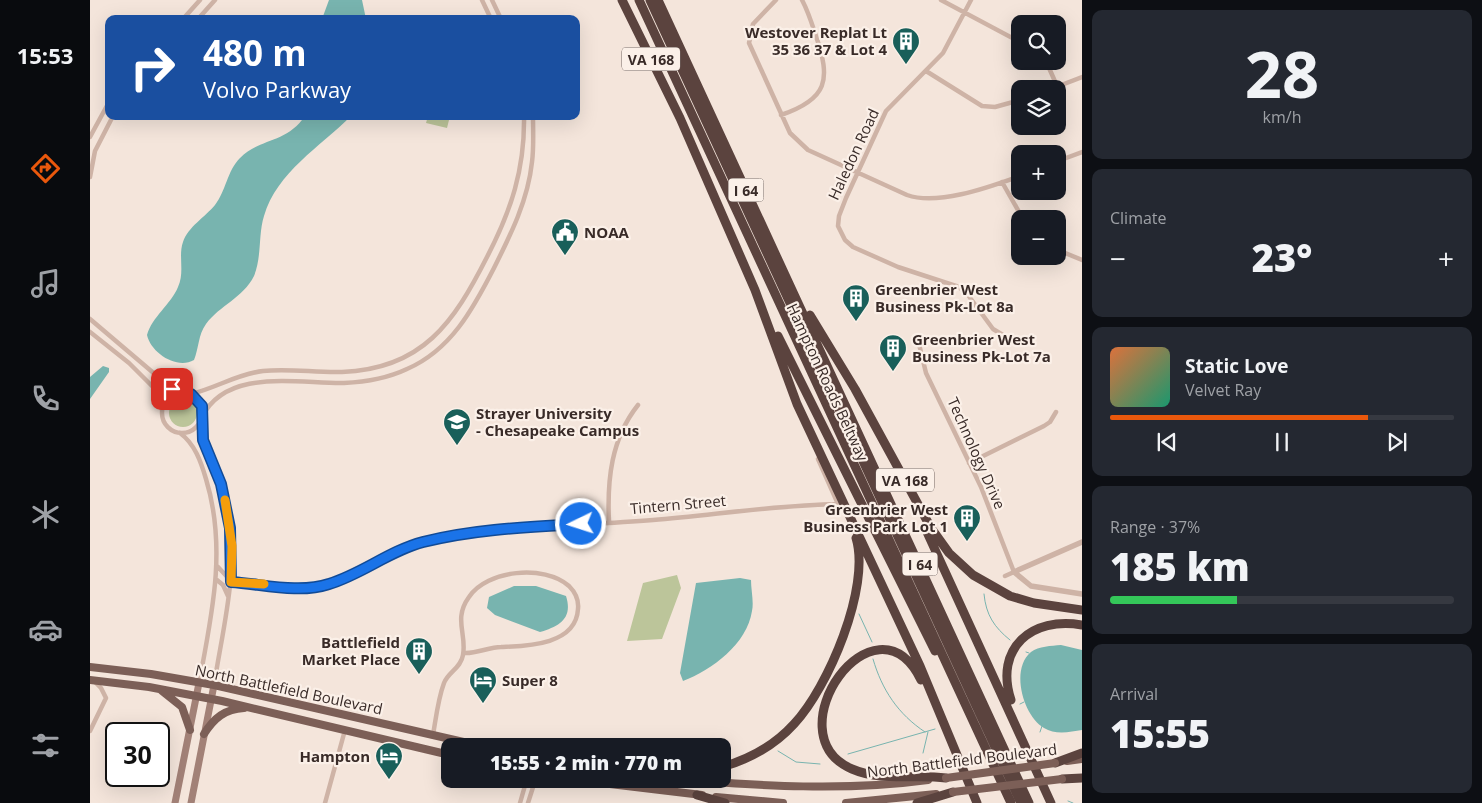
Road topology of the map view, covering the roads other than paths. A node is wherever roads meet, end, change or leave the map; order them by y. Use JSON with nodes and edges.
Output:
{"nodes":[{"id":1,"x":200,"y":0,"type":"edge"},
{"id":2,"x":215,"y":0,"type":"edge"},
{"id":3,"x":482,"y":0,"type":"edge"},
{"id":4,"x":492,"y":0,"type":"edge"},
{"id":5,"x":622,"y":0,"type":"edge"},
{"id":6,"x":637,"y":0,"type":"edge"},
{"id":7,"x":650,"y":0,"type":"edge"},
{"id":8,"x":658,"y":0,"type":"edge"},
{"id":9,"x":776,"y":0,"type":"edge"},
{"id":10,"x":802,"y":0,"type":"edge"},
{"id":11,"x":941,"y":0,"type":"edge"},
{"id":12,"x":971,"y":0,"type":"edge"},
{"id":13,"x":964,"y":12,"type":"junction"},
{"id":14,"x":187,"y":15,"type":"edge"},
{"id":15,"x":202,"y":15,"type":"edge"},
{"id":16,"x":489,"y":15,"type":"edge"},
{"id":17,"x":499,"y":15,"type":"edge"},
{"id":18,"x":1011,"y":37,"type":"edge"},
{"id":19,"x":926,"y":71,"type":"junction"},
{"id":20,"x":1082,"y":77,"type":"edge"},
{"id":21,"x":1066,"y":83,"type":"edge"},
{"id":22,"x":1011,"y":103,"type":"edge"},
{"id":23,"x":105,"y":109,"type":"edge"},
{"id":24,"x":781,"y":115,"type":"junction"},
{"id":25,"x":110,"y":120,"type":"edge"},
{"id":26,"x":524,"y":120,"type":"edge"},
{"id":27,"x":533,"y":120,"type":"edge"},
{"id":28,"x":90,"y":137,"type":"edge"},
{"id":29,"x":1082,"y":152,"type":"edge"},
{"id":30,"x":1066,"y":159,"type":"edge"},
{"id":31,"x":858,"y":173,"type":"junction"},
{"id":32,"x":90,"y":177,"type":"edge"},
{"id":33,"x":1011,"y":179,"type":"edge"},
{"id":34,"x":1002,"y":182,"type":"junction"},
{"id":35,"x":1018,"y":210,"type":"edge"},
{"id":36,"x":1066,"y":253,"type":"edge"},
{"id":37,"x":1081,"y":258,"type":"edge"},
{"id":38,"x":786,"y":277,"type":"junction"},
{"id":39,"x":755,"y":290,"type":"junction"},
{"id":40,"x":90,"y":319,"type":"edge"},
{"id":41,"x":90,"y":332,"type":"edge"},
{"id":42,"x":1008,"y":338,"type":"dead end"},
{"id":43,"x":919,"y":344,"type":"dead end"},
{"id":44,"x":182,"y":393,"type":"junction"},
{"id":45,"x":191,"y":394,"type":"junction"},
{"id":46,"x":638,"y":405,"type":"dead end"},
{"id":47,"x":162,"y":411,"type":"junction"},
{"id":48,"x":1056,"y":412,"type":"dead end"},
{"id":49,"x":202,"y":418,"type":"junction"},
{"id":50,"x":802,"y":423,"type":"dead end"},
{"id":51,"x":180,"y":433,"type":"junction"},
{"id":52,"x":969,"y":463,"type":"junction"},
{"id":53,"x":896,"y":466,"type":"junction"},
{"id":54,"x":842,"y":505,"type":"junction"},
{"id":55,"x":609,"y":522,"type":"junction"},
{"id":56,"x":1082,"y":542,"type":"edge"},
{"id":57,"x":218,"y":567,"type":"junction"},
{"id":58,"x":1014,"y":572,"type":"junction"},
{"id":59,"x":1006,"y":576,"type":"dead end"},
{"id":60,"x":217,"y":580,"type":"junction"},
{"id":61,"x":231,"y":582,"type":"junction"},
{"id":62,"x":1082,"y":594,"type":"edge"},
{"id":63,"x":229,"y":600,"type":"junction"},
{"id":64,"x":1082,"y":610,"type":"edge"},
{"id":65,"x":1082,"y":625,"type":"edge"},
{"id":66,"x":464,"y":653,"type":"junction"},
{"id":67,"x":942,"y":665,"type":"junction"},
{"id":68,"x":90,"y":667,"type":"edge"},
{"id":69,"x":91,"y":680,"type":"edge"},
{"id":70,"x":199,"y":683,"type":"junction"},
{"id":71,"x":214,"y":685,"type":"junction"},
{"id":72,"x":156,"y":688,"type":"junction"},
{"id":73,"x":197,"y":696,"type":"junction"},
{"id":74,"x":211,"y":699,"type":"junction"},
{"id":75,"x":253,"y":708,"type":"junction"},
{"id":76,"x":940,"y":715,"type":"junction"},
{"id":77,"x":90,"y":730,"type":"edge"},
{"id":78,"x":190,"y":730,"type":"junction"},
{"id":79,"x":345,"y":730,"type":"junction"},
{"id":80,"x":204,"y":734,"type":"junction"},
{"id":81,"x":433,"y":735,"type":"junction"},
{"id":82,"x":446,"y":738,"type":"edge"},
{"id":83,"x":1026,"y":742,"type":"junction"},
{"id":84,"x":441,"y":753,"type":"edge"},
{"id":85,"x":1082,"y":753,"type":"edge"},
{"id":86,"x":1082,"y":759,"type":"edge"},
{"id":87,"x":1055,"y":763,"type":"junction"},
{"id":88,"x":731,"y":765,"type":"edge"},
{"id":89,"x":1082,"y":777,"type":"edge"},
{"id":90,"x":946,"y":778,"type":"junction"},
{"id":91,"x":1062,"y":779,"type":"joint"},
{"id":92,"x":731,"y":783,"type":"edge"},
{"id":93,"x":524,"y":788,"type":"edge"},
{"id":94,"x":533,"y":788,"type":"edge"},
{"id":95,"x":645,"y":788,"type":"edge"},
{"id":96,"x":954,"y":792,"type":"junction"},
{"id":97,"x":697,"y":794,"type":"junction"},
{"id":98,"x":175,"y":803,"type":"edge"},
{"id":99,"x":191,"y":803,"type":"edge"},
{"id":100,"x":325,"y":803,"type":"edge"},
{"id":101,"x":520,"y":803,"type":"edge"},
{"id":102,"x":528,"y":803,"type":"edge"},
{"id":103,"x":725,"y":803,"type":"edge"},
{"id":104,"x":783,"y":803,"type":"edge"},
{"id":105,"x":846,"y":803,"type":"edge"},
{"id":106,"x":917,"y":803,"type":"edge"},
{"id":107,"x":977,"y":803,"type":"edge"},
{"id":108,"x":1006,"y":803,"type":"edge"},
{"id":109,"x":1011,"y":803,"type":"edge"},
{"id":110,"x":1021,"y":803,"type":"edge"},
{"id":111,"x":1029,"y":803,"type":"edge"},
{"id":112,"x":1051,"y":803,"type":"edge"}],
"edges":[{"from":1,"to":14,"type":"street"},
{"from":2,"to":15,"type":"street"},
{"from":3,"to":16,"type":"street"},
{"from":4,"to":17,"type":"street"},
{"from":5,"to":39,"type":"highway","number":"VA 168"},
{"from":6,"to":67,"type":"highway","name":"Hampton Roads Beltway","number":"I 64"},
{"from":6,"to":109,"type":"highway"},
{"from":7,"to":110,"type":"highway"},
{"from":8,"to":38,"type":"highway","name":"Hampton Roads Beltway","number":"I 64"},
{"from":9,"to":24,"type":"street"},
{"from":10,"to":24,"type":"street"},
{"from":11,"to":13,"type":"street"},
{"from":12,"to":13,"type":"street","name":"Haledon Road"},
{"from":13,"to":18,"type":"street"},
{"from":13,"to":19,"type":"street","name":"Haledon Road"},
{"from":19,"to":22,"type":"street"},
{"from":19,"to":31,"type":"street","name":"Haledon Road"},
{"from":20,"to":21,"type":"street"},
{"from":23,"to":28,"type":"street"},
{"from":24,"to":31,"type":"street"},
{"from":25,"to":32,"type":"street"},
{"from":26,"to":45,"type":"street"},
{"from":27,"to":49,"type":"street"},
{"from":29,"to":30,"type":"street"},
{"from":31,"to":34,"type":"street"},
{"from":31,"to":42,"type":"street","name":"Haledon Road"},
{"from":33,"to":34,"type":"street"},
{"from":34,"to":35,"type":"street"},
{"from":36,"to":37,"type":"street"},
{"from":38,"to":53,"type":"highway","number":"VA 168"},
{"from":38,"to":111,"type":"highway","name":"Hampton Roads Beltway","number":"I 64"},
{"from":39,"to":54,"type":"highway","number":"VA 168"},
{"from":39,"to":67,"type":"highway"},
{"from":40,"to":44,"type":"street"},
{"from":41,"to":47,"type":"street"},
{"from":43,"to":52,"type":"street","name":"Technology Drive"},
{"from":44,"to":45,"type":"street"},
{"from":44,"to":47,"type":"street"},
{"from":45,"to":49,"type":"street"},
{"from":46,"to":55,"type":"street"},
{"from":47,"to":51,"type":"street"},
{"from":48,"to":52,"type":"street"},
{"from":49,"to":51,"type":"street"},
{"from":49,"to":61,"type":"street"},
{"from":50,"to":54,"type":"street"},
{"from":51,"to":57,"type":"street"},
{"from":52,"to":58,"type":"street","name":"Technology Drive"},
{"from":53,"to":64,"type":"highway","number":"VA 168"},
{"from":53,"to":83,"type":"highway"},
{"from":54,"to":55,"type":"street","name":"Tintern Street"},
{"from":54,"to":76,"type":"highway","number":"VA 168"},
{"from":54,"to":88,"type":"highway"},
{"from":55,"to":61,"type":"street","name":"Tintern Street"},
{"from":56,"to":58,"type":"street"},
{"from":57,"to":60,"type":"street"},
{"from":57,"to":61,"type":"street"},
{"from":58,"to":59,"type":"street"},
{"from":58,"to":62,"type":"street"},
{"from":60,"to":63,"type":"street"},
{"from":60,"to":70,"type":"street"},
{"from":61,"to":63,"type":"street"},
{"from":63,"to":71,"type":"street"},
{"from":65,"to":83,"type":"highway"},
{"from":66,"to":66,"type":"street"},
{"from":66,"to":81,"type":"street"},
{"from":67,"to":108,"type":"highway","name":"Hampton Roads Beltway","number":"I 64"},
{"from":68,"to":70,"type":"main road","name":"North Battlefield Boulevard"},
{"from":69,"to":72,"type":"main road","name":"North Battlefield Boulevard"},
{"from":69,"to":77,"type":"street"},
{"from":70,"to":71,"type":"main road","name":"North Battlefield Boulevard"},
{"from":70,"to":73,"type":"main road"},
{"from":71,"to":74,"type":"main road"},
{"from":71,"to":81,"type":"main road","name":"North Battlefield Boulevard"},
{"from":72,"to":73,"type":"main road","name":"North Battlefield Boulevard"},
{"from":72,"to":78,"type":"main road"},
{"from":73,"to":74,"type":"main road","name":"North Battlefield Boulevard"},
{"from":73,"to":78,"type":"main road"},
{"from":74,"to":75,"type":"main road","name":"North Battlefield Boulevard"},
{"from":74,"to":80,"type":"main road"},
{"from":75,"to":79,"type":"main road","name":"North Battlefield Boulevard"},
{"from":75,"to":80,"type":"main road"},
{"from":76,"to":90,"type":"highway"},
{"from":76,"to":107,"type":"highway"},
{"from":78,"to":98,"type":"main road"},
{"from":79,"to":84,"type":"main road","name":"North Battlefield Boulevard"},
{"from":79,"to":100,"type":"street"},
{"from":80,"to":99,"type":"main road"},
{"from":81,"to":82,"type":"main road","name":"North Battlefield Boulevard"},
{"from":83,"to":112,"type":"highway"},
{"from":85,"to":87,"type":"highway"},
{"from":86,"to":87,"type":"main road","name":"North Battlefield Boulevard"},
{"from":87,"to":90,"type":"main road","name":"North Battlefield Boulevard","bridge":true},
{"from":89,"to":91,"type":"highway"},
{"from":90,"to":92,"type":"main road","name":"North Battlefield Boulevard"},
{"from":91,"to":96,"type":"main road","name":"North Battlefield Boulevard","bridge":true},
{"from":93,"to":101,"type":"street"},
{"from":94,"to":102,"type":"street"},
{"from":95,"to":97,"type":"main road"},
{"from":96,"to":105,"type":"main road","name":"North Battlefield Boulevard"},
{"from":96,"to":106,"type":"highway"},
{"from":97,"to":103,"type":"highway"},
{"from":97,"to":104,"type":"main road"}]}
